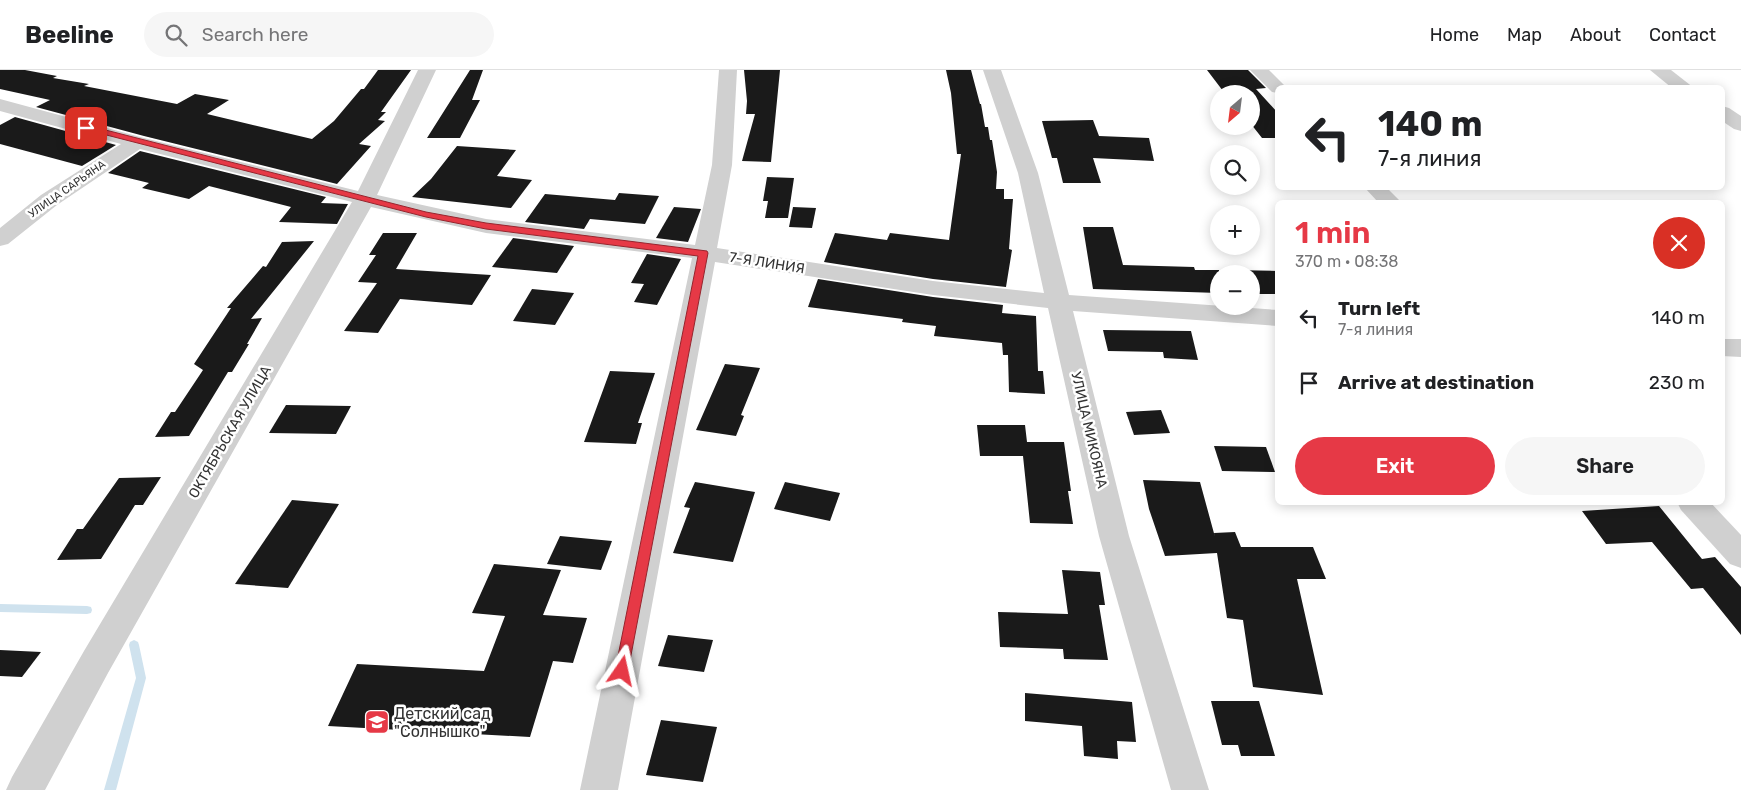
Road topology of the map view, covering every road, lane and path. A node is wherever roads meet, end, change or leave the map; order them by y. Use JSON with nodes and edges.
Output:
{"nodes":[{"id":1,"x":427,"y":70,"type":"edge"},
{"id":2,"x":728,"y":70,"type":"edge"},
{"id":3,"x":992,"y":70,"type":"edge"},
{"id":4,"x":1259,"y":70,"type":"edge"},
{"id":5,"x":1659,"y":70,"type":"edge"},
{"id":6,"x":1275,"y":85,"type":"edge"},
{"id":7,"x":1681,"y":85,"type":"edge"},
{"id":8,"x":0,"y":105,"type":"edge"},
{"id":9,"x":1725,"y":114,"type":"edge"},
{"id":10,"x":1741,"y":125,"type":"edge"},
{"id":11,"x":137,"y":142,"type":"junction"},
{"id":12,"x":1378,"y":190,"type":"edge"},
{"id":13,"x":365,"y":198,"type":"junction"},
{"id":14,"x":1388,"y":200,"type":"edge"},
{"id":15,"x":0,"y":239,"type":"edge"},
{"id":16,"x":704,"y":253,"type":"junction"},
{"id":17,"x":1059,"y":302,"type":"junction"},
{"id":18,"x":1275,"y":318,"type":"edge"},
{"id":19,"x":1725,"y":347,"type":"edge"},
{"id":20,"x":1741,"y":348,"type":"edge"},
{"id":21,"x":1694,"y":505,"type":"edge"},
{"id":22,"x":1741,"y":555,"type":"edge"},
{"id":23,"x":25,"y":790,"type":"edge"},
{"id":24,"x":599,"y":790,"type":"edge"},
{"id":25,"x":1190,"y":790,"type":"edge"}],
"edges":[{"from":1,"to":13,"type":"street","name":"ОКТЯБРЬСКАЯ УЛИЦА"},
{"from":2,"to":16,"type":"street"},
{"from":3,"to":17,"type":"street","name":"УЛИЦА МИКОЯНА"},
{"from":4,"to":6,"type":"street"},
{"from":5,"to":7,"type":"street"},
{"from":8,"to":11,"type":"street","name":"7-Я ЛИНИЯ"},
{"from":9,"to":10,"type":"street"},
{"from":11,"to":13,"type":"street","name":"7-Я ЛИНИЯ"},
{"from":11,"to":15,"type":"street","name":"УЛИЦА САРЬЯНА"},
{"from":12,"to":14,"type":"street"},
{"from":13,"to":16,"type":"street","name":"7-Я ЛИНИЯ"},
{"from":13,"to":23,"type":"street","name":"ОКТЯБРЬСКАЯ УЛИЦА"},
{"from":16,"to":17,"type":"street","name":"7-Я ЛИНИЯ"},
{"from":16,"to":24,"type":"street"},
{"from":17,"to":18,"type":"street","name":"7-Я ЛИНИЯ"},
{"from":17,"to":25,"type":"street","name":"УЛИЦА МИКОЯНА"},
{"from":19,"to":20,"type":"street"},
{"from":21,"to":22,"type":"street"}]}
